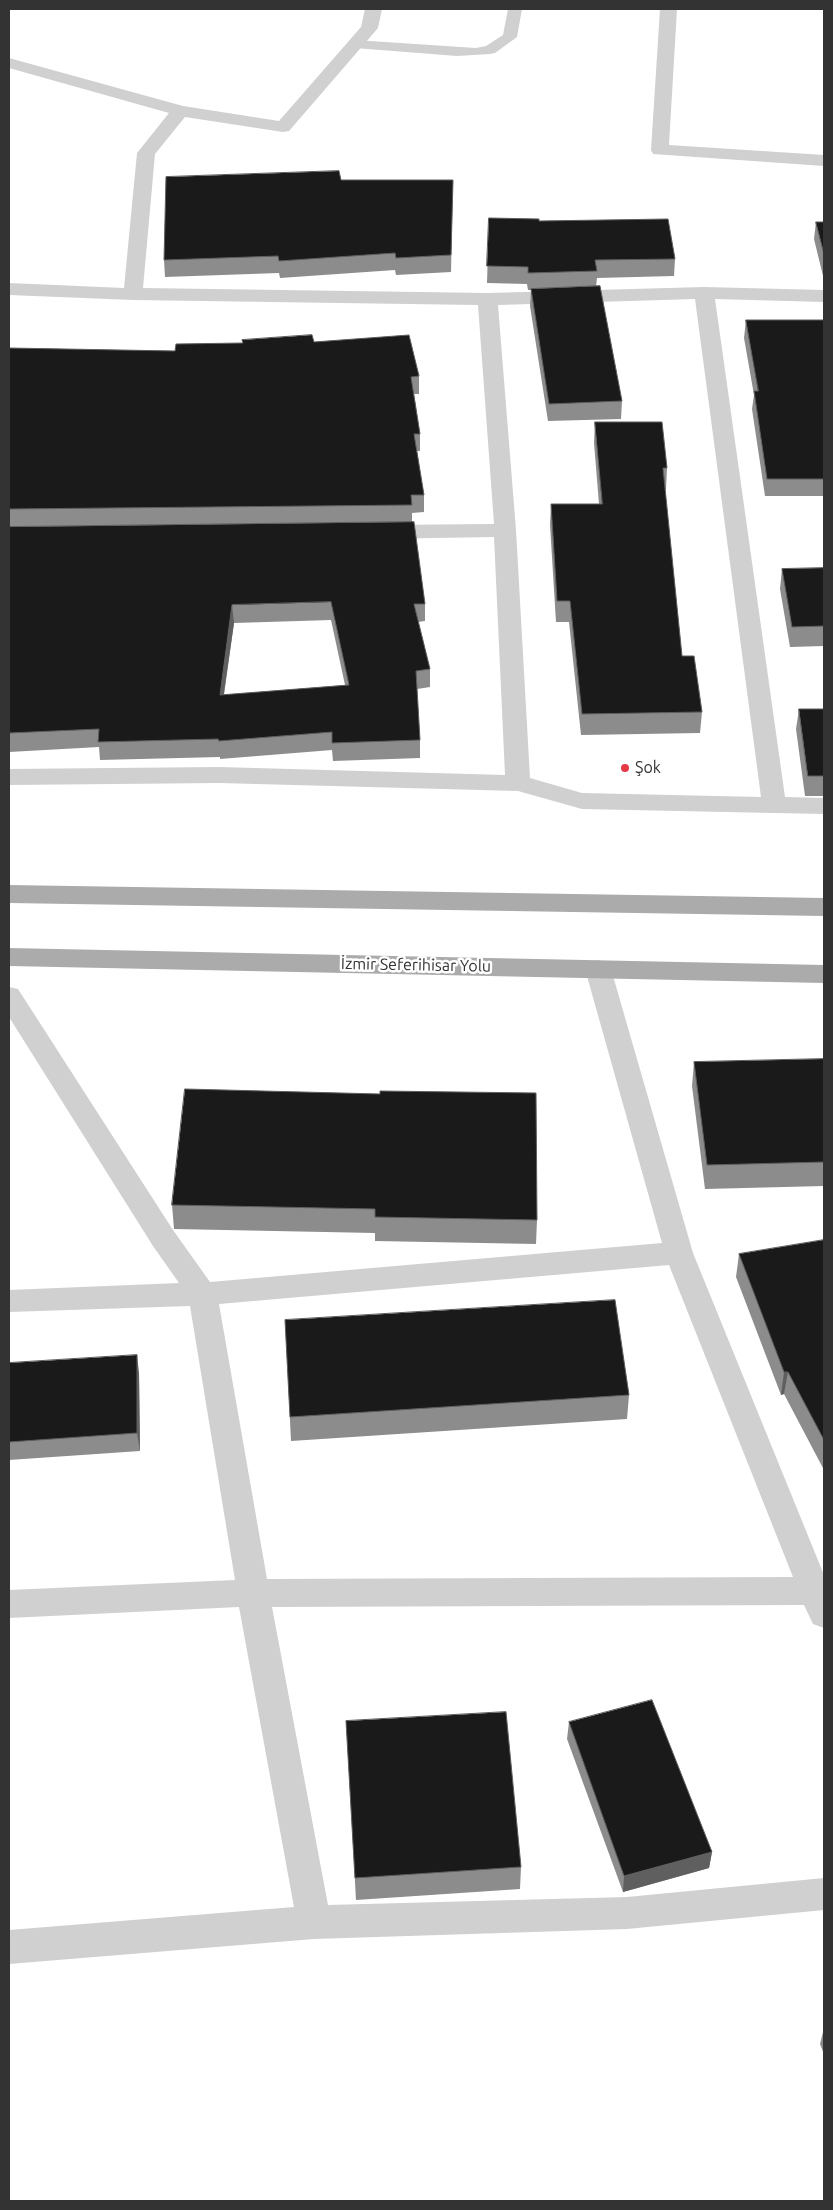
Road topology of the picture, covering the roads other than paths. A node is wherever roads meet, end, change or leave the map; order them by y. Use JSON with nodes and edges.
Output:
{"nodes":[{"id":1,"x":373,"y":9,"type":"edge"},
{"id":2,"x":515,"y":9,"type":"edge"},
{"id":3,"x":668,"y":9,"type":"edge"},
{"id":4,"x":355,"y":44,"type":"junction"},
{"id":5,"x":9,"y":63,"type":"edge"},
{"id":6,"x":181,"y":111,"type":"junction"},
{"id":7,"x":824,"y":160,"type":"edge"},
{"id":8,"x":9,"y":289,"type":"edge"},
{"id":9,"x":704,"y":293,"type":"junction"},
{"id":10,"x":133,"y":294,"type":"junction"},
{"id":11,"x":824,"y":296,"type":"edge"},
{"id":12,"x":488,"y":299,"type":"junction"},
{"id":13,"x":505,"y":530,"type":"junction"},
{"id":14,"x":356,"y":532,"type":"edge"},
{"id":15,"x":9,"y":777,"type":"edge"},
{"id":16,"x":518,"y":783,"type":"junction"},
{"id":17,"x":774,"y":806,"type":"junction"},
{"id":18,"x":824,"y":806,"type":"edge"},
{"id":19,"x":9,"y":894,"type":"edge"},
{"id":20,"x":824,"y":907,"type":"edge"},
{"id":21,"x":9,"y":956,"type":"edge"},
{"id":22,"x":598,"y":969,"type":"junction"},
{"id":23,"x":824,"y":974,"type":"edge"},
{"id":24,"x":9,"y":996,"type":"edge"},
{"id":25,"x":679,"y":1253,"type":"junction"},
{"id":26,"x":203,"y":1294,"type":"junction"},
{"id":27,"x":9,"y":1301,"type":"edge"},
{"id":28,"x":254,"y":1593,"type":"junction"},
{"id":29,"x":820,"y":1603,"type":"edge"},
{"id":30,"x":9,"y":1604,"type":"edge"},
{"id":31,"x":824,"y":1894,"type":"edge"},
{"id":32,"x":314,"y":1922,"type":"junction"},
{"id":33,"x":9,"y":1947,"type":"edge"}],
"edges":[{"from":1,"to":4,"type":"street"},
{"from":2,"to":4,"type":"lane"},
{"from":3,"to":7,"type":"street"},
{"from":4,"to":6,"type":"street"},
{"from":5,"to":6,"type":"street"},
{"from":6,"to":10,"type":"street"},
{"from":8,"to":10,"type":"street"},
{"from":9,"to":11,"type":"street"},
{"from":9,"to":12,"type":"street"},
{"from":9,"to":17,"type":"street"},
{"from":10,"to":12,"type":"street"},
{"from":12,"to":13,"type":"street"},
{"from":13,"to":14,"type":"street"},
{"from":13,"to":16,"type":"street"},
{"from":15,"to":16,"type":"street"},
{"from":16,"to":17,"type":"street"},
{"from":17,"to":18,"type":"street"},
{"from":19,"to":20,"type":"main road"},
{"from":21,"to":22,"type":"main road","name":"İzmir Seferihisar Yolu"},
{"from":22,"to":23,"type":"main road","name":"İzmir Seferihisar Yolu"},
{"from":22,"to":25,"type":"street"},
{"from":24,"to":26,"type":"street"},
{"from":25,"to":26,"type":"street"},
{"from":25,"to":29,"type":"street"},
{"from":26,"to":27,"type":"street"},
{"from":26,"to":28,"type":"street"},
{"from":28,"to":29,"type":"street"},
{"from":28,"to":30,"type":"street"},
{"from":28,"to":32,"type":"street"},
{"from":31,"to":32,"type":"street"},
{"from":32,"to":33,"type":"street"}]}
